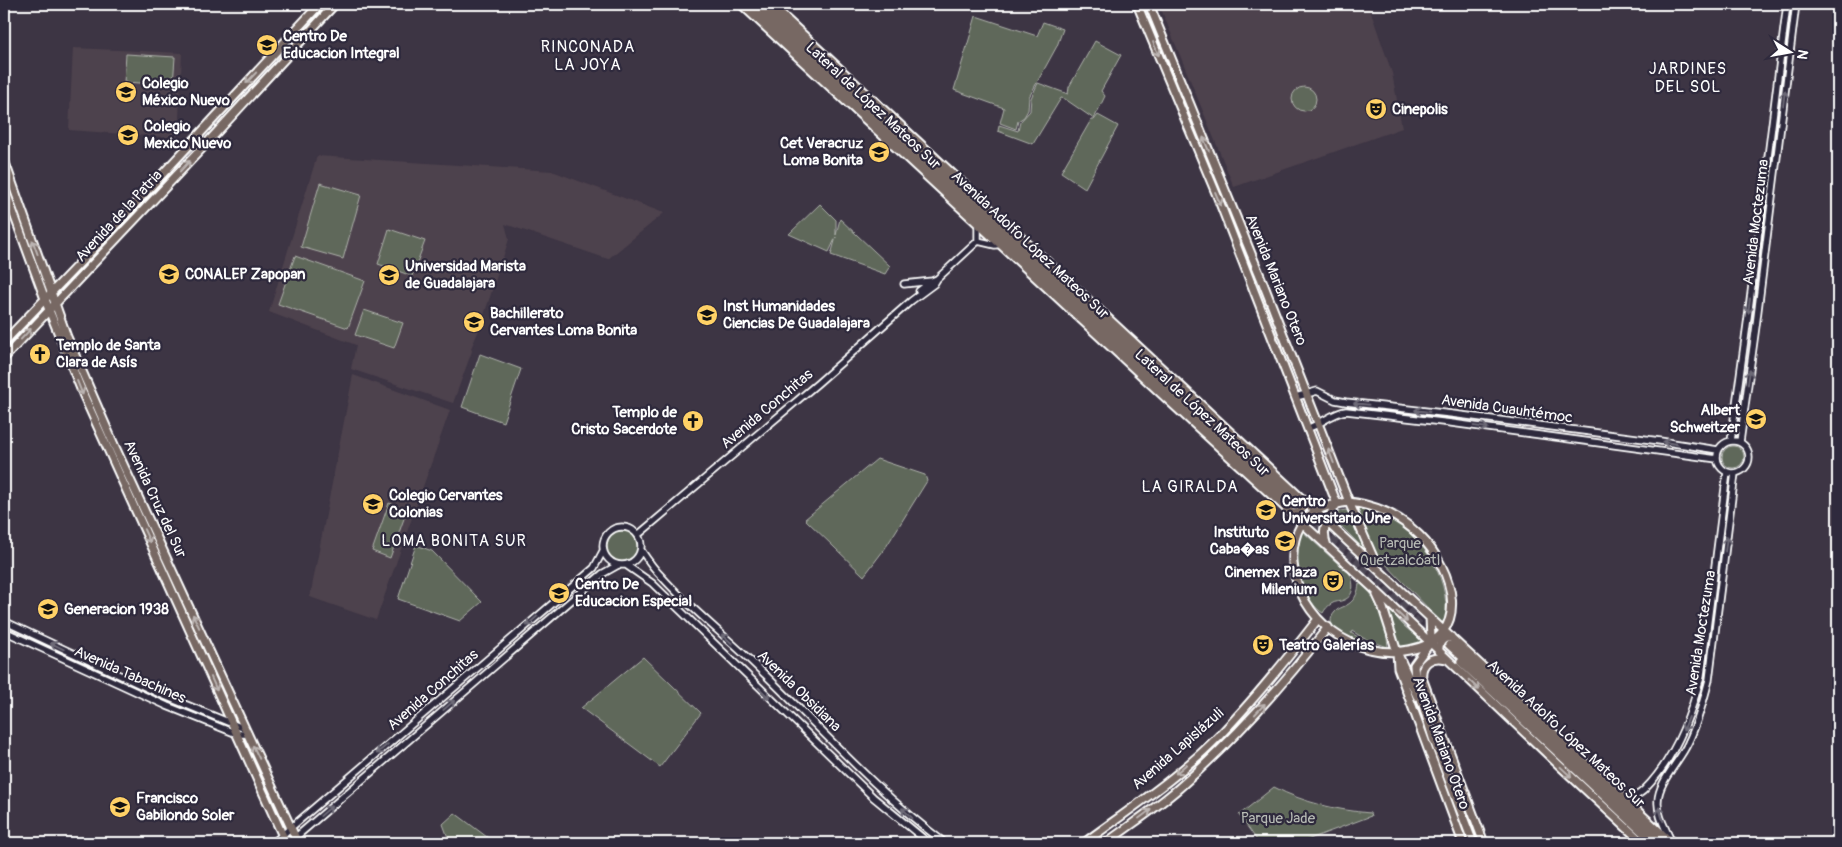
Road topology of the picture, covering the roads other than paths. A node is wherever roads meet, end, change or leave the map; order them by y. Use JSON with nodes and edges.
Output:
{"nodes":[{"id":1,"x":320,"y":4,"type":"edge"},
{"id":2,"x":335,"y":4,"type":"edge"},
{"id":3,"x":741,"y":4,"type":"edge"},
{"id":4,"x":750,"y":4,"type":"edge"},
{"id":5,"x":760,"y":4,"type":"edge"},
{"id":6,"x":770,"y":4,"type":"edge"},
{"id":7,"x":1137,"y":4,"type":"edge"},
{"id":8,"x":1149,"y":4,"type":"edge"},
{"id":9,"x":1786,"y":4,"type":"edge"},
{"id":10,"x":1796,"y":4,"type":"edge"},
{"id":11,"x":807,"y":38,"type":"junction"},
{"id":12,"x":820,"y":60,"type":"junction"},
{"id":13,"x":846,"y":100,"type":"junction"},
{"id":14,"x":869,"y":114,"type":"junction"},
{"id":15,"x":924,"y":156,"type":"junction"},
{"id":16,"x":933,"y":156,"type":"junction"},
{"id":17,"x":4,"y":160,"type":"edge"},
{"id":18,"x":4,"y":187,"type":"edge"},
{"id":19,"x":978,"y":223,"type":"junction"},
{"id":20,"x":978,"y":241,"type":"junction"},
{"id":21,"x":1017,"y":243,"type":"junction"},
{"id":22,"x":1001,"y":244,"type":"junction"},
{"id":23,"x":1038,"y":253,"type":"junction"},
{"id":24,"x":934,"y":280,"type":"junction"},
{"id":25,"x":904,"y":284,"type":"dead end"},
{"id":26,"x":51,"y":293,"type":"junction"},
{"id":27,"x":45,"y":300,"type":"junction"},
{"id":28,"x":913,"y":300,"type":"junction"},
{"id":29,"x":55,"y":303,"type":"junction"},
{"id":30,"x":1066,"y":305,"type":"junction"},
{"id":31,"x":49,"y":310,"type":"junction"},
{"id":32,"x":1095,"y":324,"type":"junction"},
{"id":33,"x":4,"y":342,"type":"edge"},
{"id":34,"x":1137,"y":344,"type":"junction"},
{"id":35,"x":4,"y":358,"type":"edge"},
{"id":36,"x":1162,"y":378,"type":"junction"},
{"id":37,"x":1306,"y":393,"type":"junction"},
{"id":38,"x":1296,"y":397,"type":"junction"},
{"id":39,"x":1319,"y":424,"type":"junction"},
{"id":40,"x":1308,"y":428,"type":"junction"},
{"id":41,"x":1731,"y":441,"type":"junction"},
{"id":42,"x":1740,"y":442,"type":"junction"},
{"id":43,"x":1718,"y":450,"type":"junction"},
{"id":44,"x":1717,"y":459,"type":"junction"},
{"id":45,"x":1727,"y":472,"type":"junction"},
{"id":46,"x":1735,"y":473,"type":"junction"},
{"id":47,"x":1304,"y":499,"type":"junction"},
{"id":48,"x":1349,"y":502,"type":"junction"},
{"id":49,"x":1337,"y":504,"type":"junction"},
{"id":50,"x":1292,"y":507,"type":"junction"},
{"id":51,"x":1317,"y":511,"type":"junction"},
{"id":52,"x":1326,"y":520,"type":"junction"},
{"id":53,"x":1303,"y":524,"type":"junction"},
{"id":54,"x":638,"y":535,"type":"junction"},
{"id":55,"x":1328,"y":546,"type":"junction"},
{"id":56,"x":641,"y":550,"type":"junction"},
{"id":57,"x":603,"y":551,"type":"junction"},
{"id":58,"x":618,"y":565,"type":"junction"},
{"id":59,"x":626,"y":565,"type":"junction"},
{"id":60,"x":1377,"y":567,"type":"junction"},
{"id":61,"x":1375,"y":590,"type":"junction"},
{"id":62,"x":1430,"y":618,"type":"junction"},
{"id":63,"x":4,"y":621,"type":"edge"},
{"id":64,"x":1316,"y":622,"type":"junction"},
{"id":65,"x":1326,"y":630,"type":"junction"},
{"id":66,"x":1443,"y":630,"type":"junction"},
{"id":67,"x":4,"y":631,"type":"edge"},
{"id":68,"x":1430,"y":643,"type":"junction"},
{"id":69,"x":1446,"y":645,"type":"junction"},
{"id":70,"x":1397,"y":652,"type":"junction"},
{"id":71,"x":1448,"y":660,"type":"junction"},
{"id":72,"x":1414,"y":679,"type":"junction"},
{"id":73,"x":1428,"y":696,"type":"junction"},
{"id":74,"x":1421,"y":703,"type":"junction"},
{"id":75,"x":232,"y":724,"type":"junction"},
{"id":76,"x":247,"y":732,"type":"junction"},
{"id":77,"x":237,"y":734,"type":"junction"},
{"id":78,"x":1424,"y":738,"type":"junction"},
{"id":79,"x":1433,"y":738,"type":"junction"},
{"id":80,"x":1446,"y":744,"type":"junction"},
{"id":81,"x":1445,"y":771,"type":"junction"},
{"id":82,"x":1621,"y":808,"type":"junction"},
{"id":83,"x":291,"y":828,"type":"junction"},
{"id":84,"x":282,"y":836,"type":"junction"},
{"id":85,"x":1469,"y":839,"type":"edge"},
{"id":86,"x":297,"y":841,"type":"edge"},
{"id":87,"x":273,"y":843,"type":"edge"},
{"id":88,"x":288,"y":843,"type":"edge"},
{"id":89,"x":929,"y":843,"type":"edge"},
{"id":90,"x":945,"y":843,"type":"edge"},
{"id":91,"x":1084,"y":843,"type":"edge"},
{"id":92,"x":1106,"y":843,"type":"edge"},
{"id":93,"x":1463,"y":843,"type":"edge"},
{"id":94,"x":1473,"y":843,"type":"edge"},
{"id":95,"x":1484,"y":843,"type":"edge"},
{"id":96,"x":1643,"y":843,"type":"edge"},
{"id":97,"x":1654,"y":843,"type":"edge"},
{"id":98,"x":1664,"y":843,"type":"edge"},
{"id":99,"x":1672,"y":843,"type":"edge"}],
"edges":[{"from":1,"to":26,"type":"main road","name":"Avenida de la Patria","one_way":true},
{"from":29,"to":2,"type":"main road","name":"Avenida de la Patria","one_way":true},
{"from":3,"to":13,"type":"main road","name":"Lateral de López Mateos Sur"},
{"from":4,"to":14,"type":"main road","name":"Avenida Adolfo López Mateos Sur"},
{"from":5,"to":12,"type":"main road","name":"Avenida Adolfo López Mateos Sur"},
{"from":6,"to":11,"type":"main road","name":"Lateral de López Mateos Sur"},
{"from":7,"to":38,"type":"main road","name":"Avenida Mariano Otero","one_way":true},
{"from":37,"to":8,"type":"main road","name":"Avenida Mariano Otero","one_way":true},
{"from":9,"to":41,"type":"street","name":"Avenida Moctezuma","one_way":true},
{"from":42,"to":10,"type":"street","name":"Avenida Moctezuma","one_way":true},
{"from":11,"to":12,"type":"main road"},
{"from":11,"to":16,"type":"main road","name":"Lateral de López Mateos Sur"},
{"from":12,"to":15,"type":"main road","name":"Avenida Adolfo López Mateos Sur"},
{"from":13,"to":14,"type":"main road"},
{"from":13,"to":19,"type":"main road","name":"Lateral de López Mateos Sur"},
{"from":14,"to":32,"type":"main road","name":"Avenida Adolfo López Mateos Sur"},
{"from":15,"to":16,"type":"main road"},
{"from":15,"to":21,"type":"main road","name":"Avenida Adolfo López Mateos Sur"},
{"from":16,"to":23,"type":"main road","name":"Lateral de López Mateos Sur"},
{"from":26,"to":17,"type":"main road","name":"Avenida Cruz del Sur","one_way":true},
{"from":18,"to":27,"type":"main road","name":"Avenida Cruz del Sur"},
{"from":19,"to":20,"type":"street"},
{"from":19,"to":22,"type":"main road","name":"Lateral de López Mateos Sur"},
{"from":20,"to":22,"type":"street"},
{"from":20,"to":24,"type":"street","name":"Avenida Conchitas"},
{"from":21,"to":23,"type":"main road"},
{"from":21,"to":36,"type":"main road","name":"Avenida Adolfo López Mateos Sur"},
{"from":22,"to":30,"type":"main road","name":"Lateral de López Mateos Sur"},
{"from":23,"to":34,"type":"main road","name":"Lateral de López Mateos Sur"},
{"from":24,"to":25,"type":"street"},
{"from":24,"to":28,"type":"street","name":"Avenida Conchitas"},
{"from":24,"to":28,"type":"street","name":"Avenida Conchitas"},
{"from":26,"to":27,"type":"main road","name":"Avenida de la Patria"},
{"from":26,"to":29,"type":"main road","name":"Avenida Cruz del Sur"},
{"from":27,"to":31,"type":"main road","name":"Avenida Cruz del Sur"},
{"from":27,"to":33,"type":"main road","name":"Avenida de la Patria"},
{"from":28,"to":54,"type":"street","name":"Avenida Conchitas"},
{"from":29,"to":31,"type":"main road","name":"Avenida de la Patria"},
{"from":76,"to":29,"type":"main road","name":"Avenida Cruz del Sur","one_way":true},
{"from":30,"to":32,"type":"main road"},
{"from":30,"to":50,"type":"main road","name":"Lateral de López Mateos Sur"},
{"from":35,"to":31,"type":"main road","name":"Avenida de la Patria","one_way":true},
{"from":31,"to":75,"type":"main road","name":"Avenida Cruz del Sur","one_way":true},
{"from":32,"to":50,"type":"main road","name":"Avenida Adolfo López Mateos Sur"},
{"from":34,"to":36,"type":"main road"},
{"from":34,"to":47,"type":"main road","name":"Lateral de López Mateos Sur"},
{"from":36,"to":50,"type":"main road","name":"Avenida Adolfo López Mateos Sur"},
{"from":37,"to":38,"type":"street"},
{"from":37,"to":39,"type":"main road","name":"Avenida Mariano Otero"},
{"from":43,"to":37,"type":"street","name":"Avenida Cuauhtémoc","one_way":true},
{"from":38,"to":40,"type":"main road","name":"Avenida Mariano Otero"},
{"from":39,"to":40,"type":"street","name":"Avenida Cuauhtémoc"},
{"from":39,"to":44,"type":"street","name":"Avenida Cuauhtémoc","one_way":true},
{"from":48,"to":39,"type":"main road","name":"Avenida Mariano Otero","one_way":true},
{"from":40,"to":49,"type":"main road","name":"Avenida Mariano Otero"},
{"from":41,"to":42,"type":"street"},
{"from":41,"to":43,"type":"street"},
{"from":42,"to":46,"type":"street"},
{"from":43,"to":44,"type":"street"},
{"from":44,"to":45,"type":"street"},
{"from":45,"to":46,"type":"street"},
{"from":45,"to":82,"type":"street","name":"Avenida Moctezuma","one_way":true},
{"from":99,"to":46,"type":"street","name":"Avenida Moctezuma","one_way":true},
{"from":47,"to":50,"type":"main road"},
{"from":47,"to":51,"type":"main road","name":"Lateral de López Mateos Sur"},
{"from":48,"to":49,"type":"main road"},
{"from":48,"to":60,"type":"main road","name":"Avenida Mariano Otero"},
{"from":48,"to":66,"type":"main road"},
{"from":49,"to":51,"type":"main road"},
{"from":49,"to":52,"type":"main road"},
{"from":50,"to":53,"type":"main road","name":"Lateral de López Mateos Sur"},
{"from":51,"to":52,"type":"main road","name":"Lateral de López Mateos Sur"},
{"from":51,"to":53,"type":"main road"},
{"from":52,"to":55,"type":"main road"},
{"from":52,"to":60,"type":"main road","name":"Lateral de López Mateos Sur"},
{"from":53,"to":55,"type":"main road","name":"Lateral de López Mateos Sur"},
{"from":53,"to":64,"type":"main road"},
{"from":54,"to":56,"type":"street"},
{"from":54,"to":57,"type":"street"},
{"from":55,"to":61,"type":"main road","name":"Lateral de López Mateos Sur"},
{"from":56,"to":59,"type":"street"},
{"from":90,"to":56,"type":"street","name":"Avenida Obsidiana","one_way":true},
{"from":57,"to":58,"type":"street"},
{"from":57,"to":83,"type":"street","name":"Avenida Conchitas","one_way":true},
{"from":58,"to":59,"type":"street"},
{"from":86,"to":58,"type":"street","name":"Avenida Conchitas","one_way":true},
{"from":59,"to":89,"type":"street","name":"Avenida Obsidiana","one_way":true},
{"from":60,"to":62,"type":"main road","name":"Lateral de López Mateos Sur"},
{"from":61,"to":68,"type":"main road","name":"Lateral de López Mateos Sur","one_way":true},
{"from":61,"to":70,"type":"main road","name":"Avenida Mariano Otero"},
{"from":62,"to":66,"type":"main road","name":"Lateral de López Mateos Sur"},
{"from":62,"to":68,"type":"main road"},
{"from":75,"to":63,"type":"street","name":"Avenida Tabachines","one_way":true},
{"from":64,"to":65,"type":"main road"},
{"from":64,"to":91,"type":"main road","name":"Avenida Lapislázuli","one_way":true},
{"from":65,"to":70,"type":"main road"},
{"from":92,"to":65,"type":"main road","name":"Avenida Lapislázuli","one_way":true},
{"from":66,"to":68,"type":"main road","name":"Avenida Mariano Otero"},
{"from":66,"to":69,"type":"main road","name":"Lateral de López Mateos Sur"},
{"from":67,"to":77,"type":"street","name":"Avenida Tabachines"},
{"from":68,"to":69,"type":"main road","name":"Lateral de López Mateos Sur"},
{"from":68,"to":70,"type":"main road"},
{"from":68,"to":72,"type":"main road","name":"Avenida Mariano Otero"},
{"from":69,"to":71,"type":"main road","name":"Lateral de López Mateos Sur"},
{"from":69,"to":82,"type":"main road","name":"Avenida Adolfo López Mateos Sur"},
{"from":69,"to":82,"type":"main road","name":"Lateral de López Mateos Sur"},
{"from":70,"to":74,"type":"main road","name":"Avenida Mariano Otero"},
{"from":70,"to":78,"type":"main road","name":"Avenida Mariano Otero"},
{"from":71,"to":73,"type":"main road"},
{"from":71,"to":82,"type":"main road","name":"Lateral de López Mateos Sur","one_way":true},
{"from":72,"to":73,"type":"main road"},
{"from":72,"to":74,"type":"main road","name":"Avenida Mariano Otero"},
{"from":73,"to":80,"type":"main road","name":"Avenida Mariano Otero"},
{"from":74,"to":79,"type":"main road","name":"Avenida Mariano Otero"},
{"from":75,"to":76,"type":"street","name":"Avenida Tabachines"},
{"from":75,"to":77,"type":"main road","name":"Avenida Cruz del Sur"},
{"from":76,"to":77,"type":"street","name":"Avenida Tabachines"},
{"from":83,"to":76,"type":"main road","name":"Avenida Cruz del Sur","one_way":true},
{"from":77,"to":84,"type":"main road","name":"Avenida Cruz del Sur"},
{"from":78,"to":81,"type":"main road"},
{"from":78,"to":93,"type":"main road","name":"Avenida Mariano Otero"},
{"from":79,"to":80,"type":"main road"},
{"from":79,"to":81,"type":"main road","name":"Avenida Mariano Otero"},
{"from":80,"to":95,"type":"main road","name":"Avenida Mariano Otero"},
{"from":81,"to":85,"type":"main road","name":"Avenida Mariano Otero"},
{"from":82,"to":96,"type":"main road","name":"Lateral de López Mateos Sur"},
{"from":82,"to":97,"type":"main road","name":"Avenida Adolfo López Mateos Sur"},
{"from":82,"to":98,"type":"main road","name":"Avenida Adolfo López Mateos Sur"},
{"from":82,"to":99,"type":"main road","name":"Lateral de López Mateos Sur"},
{"from":83,"to":84,"type":"street","name":"Avenida Conchitas"},
{"from":83,"to":86,"type":"main road","name":"Avenida Cruz del Sur"},
{"from":84,"to":87,"type":"street","name":"Avenida Conchitas"},
{"from":84,"to":88,"type":"main road","name":"Avenida Cruz del Sur"},
{"from":85,"to":94,"type":"main road","name":"Avenida Mariano Otero"},
{"from":86,"to":88,"type":"street","name":"Avenida Conchitas"}]}
